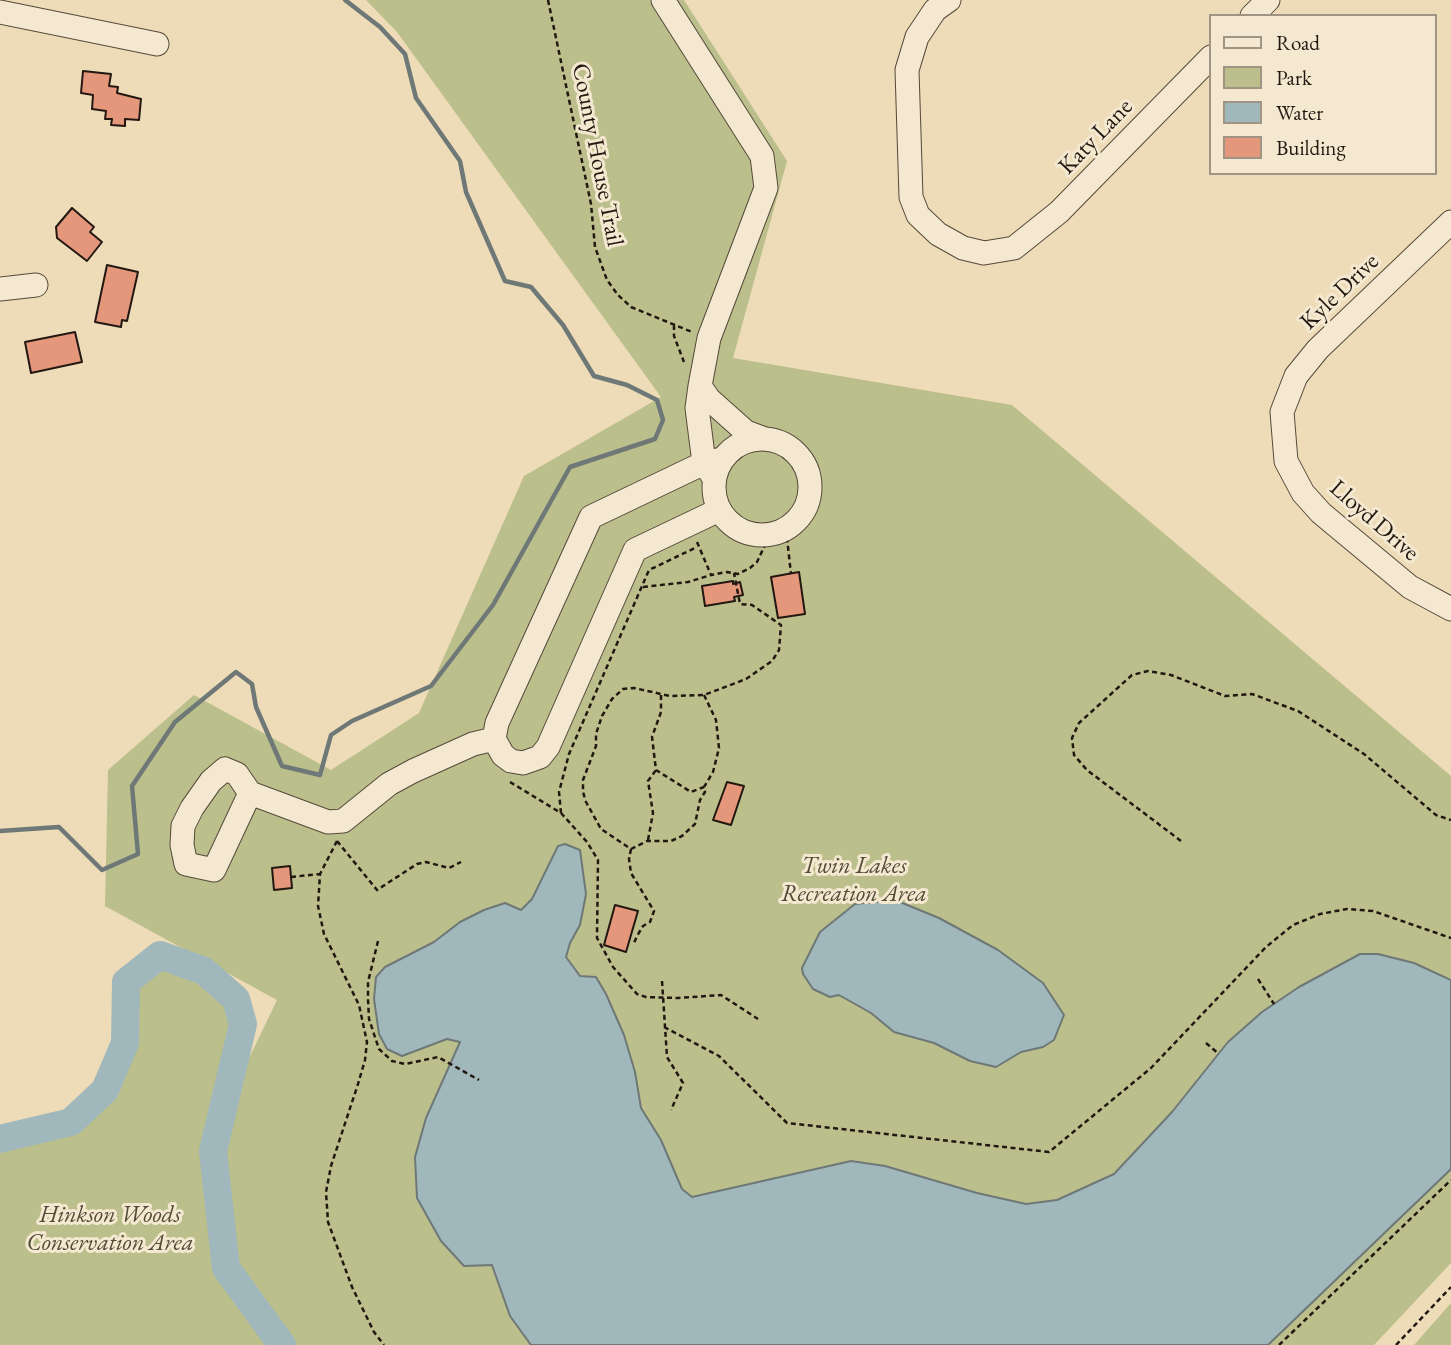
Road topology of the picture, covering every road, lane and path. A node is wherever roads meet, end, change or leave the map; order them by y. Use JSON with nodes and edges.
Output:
{"nodes":[{"id":1,"x":548,"y":0,"type":"edge"},
{"id":2,"x":663,"y":0,"type":"edge"},
{"id":3,"x":949,"y":0,"type":"edge"},
{"id":4,"x":1268,"y":0,"type":"edge"},
{"id":5,"x":0,"y":12,"type":"edge"},
{"id":6,"x":1254,"y":14,"type":"edge"},
{"id":7,"x":157,"y":44,"type":"dead end"},
{"id":8,"x":1210,"y":58,"type":"edge"},
{"id":9,"x":1451,"y":222,"type":"edge"},
{"id":10,"x":36,"y":285,"type":"dead end"},
{"id":11,"x":0,"y":289,"type":"edge"},
{"id":12,"x":709,"y":338,"type":"junction"},
{"id":13,"x":700,"y":386,"type":"junction"},
{"id":14,"x":1282,"y":412,"type":"joint"},
{"id":15,"x":765,"y":439,"type":"junction"},
{"id":16,"x":713,"y":466,"type":"junction"},
{"id":17,"x":719,"y":510,"type":"junction"},
{"id":18,"x":790,"y":532,"type":"junction"},
{"id":19,"x":750,"y":540,"type":"dead end"},
{"id":20,"x":765,"y":545,"type":"junction"},
{"id":21,"x":734,"y":573,"type":"junction"},
{"id":22,"x":792,"y":574,"type":"dead end"},
{"id":23,"x":711,"y":575,"type":"junction"},
{"id":24,"x":642,"y":587,"type":"junction"},
{"id":25,"x":1451,"y":609,"type":"edge"},
{"id":26,"x":661,"y":695,"type":"junction"},
{"id":27,"x":704,"y":695,"type":"junction"},
{"id":28,"x":494,"y":739,"type":"junction"},
{"id":29,"x":656,"y":771,"type":"junction"},
{"id":30,"x":510,"y":782,"type":"dead end"},
{"id":31,"x":704,"y":787,"type":"junction"},
{"id":32,"x":250,"y":793,"type":"dead end"},
{"id":33,"x":561,"y":813,"type":"junction"},
{"id":34,"x":1451,"y":820,"type":"edge"},
{"id":35,"x":333,"y":831,"type":"junction"},
{"id":36,"x":648,"y":841,"type":"junction"},
{"id":37,"x":1181,"y":841,"type":"dead end"},
{"id":38,"x":631,"y":849,"type":"junction"},
{"id":39,"x":461,"y":862,"type":"dead end"},
{"id":40,"x":320,"y":874,"type":"junction"},
{"id":41,"x":291,"y":877,"type":"dead end"},
{"id":42,"x":1451,"y":938,"type":"edge"},
{"id":43,"x":378,"y":941,"type":"dead end"},
{"id":44,"x":634,"y":943,"type":"dead end"},
{"id":45,"x":1258,"y":979,"type":"dead end"},
{"id":46,"x":662,"y":981,"type":"dead end"},
{"id":47,"x":663,"y":997,"type":"junction"},
{"id":48,"x":1274,"y":1004,"type":"dead end"},
{"id":49,"x":758,"y":1019,"type":"dead end"},
{"id":50,"x":664,"y":1027,"type":"junction"},
{"id":51,"x":1206,"y":1043,"type":"dead end"},
{"id":52,"x":1219,"y":1054,"type":"dead end"},
{"id":53,"x":479,"y":1080,"type":"dead end"},
{"id":54,"x":671,"y":1110,"type":"dead end"},
{"id":55,"x":1451,"y":1180,"type":"edge"},
{"id":56,"x":1451,"y":1287,"type":"edge"},
{"id":57,"x":384,"y":1345,"type":"edge"},
{"id":58,"x":1279,"y":1345,"type":"edge"},
{"id":59,"x":1396,"y":1345,"type":"edge"}],
"edges":[{"from":1,"to":12,"type":"path","name":"County House Trail"},
{"from":2,"to":12,"type":"street"},
{"from":3,"to":8,"type":"street","name":"Katy Lane"},
{"from":4,"to":6,"type":"street"},
{"from":5,"to":7,"type":"street"},
{"from":9,"to":14,"type":"street","name":"Kyle Drive"},
{"from":10,"to":11,"type":"street"},
{"from":12,"to":13,"type":"street"},
{"from":13,"to":15,"type":"street"},
{"from":13,"to":16,"type":"street"},
{"from":14,"to":25,"type":"street","name":"Lloyd Drive"},
{"from":15,"to":16,"type":"street"},
{"from":15,"to":18,"type":"street"},
{"from":16,"to":17,"type":"street"},
{"from":16,"to":28,"type":"street"},
{"from":17,"to":18,"type":"street"},
{"from":17,"to":28,"type":"street"},
{"from":18,"to":20,"type":"path"},
{"from":18,"to":22,"type":"path"},
{"from":19,"to":20,"type":"path"},
{"from":20,"to":21,"type":"path"},
{"from":21,"to":23,"type":"path"},
{"from":21,"to":27,"type":"path"},
{"from":23,"to":24,"type":"path"},
{"from":23,"to":24,"type":"path"},
{"from":24,"to":33,"type":"path"},
{"from":26,"to":27,"type":"path"},
{"from":26,"to":29,"type":"path"},
{"from":26,"to":38,"type":"path"},
{"from":27,"to":31,"type":"path"},
{"from":28,"to":35,"type":"street"},
{"from":29,"to":31,"type":"path"},
{"from":29,"to":36,"type":"path"},
{"from":30,"to":33,"type":"path"},
{"from":31,"to":36,"type":"path"},
{"from":32,"to":35,"type":"street"},
{"from":33,"to":47,"type":"path"},
{"from":34,"to":37,"type":"path"},
{"from":35,"to":39,"type":"path"},
{"from":35,"to":40,"type":"path"},
{"from":36,"to":38,"type":"path"},
{"from":38,"to":44,"type":"path"},
{"from":40,"to":41,"type":"path"},
{"from":40,"to":57,"type":"path"},
{"from":42,"to":50,"type":"path"},
{"from":43,"to":53,"type":"path"},
{"from":45,"to":48,"type":"path"},
{"from":46,"to":47,"type":"path"},
{"from":47,"to":49,"type":"path"},
{"from":47,"to":50,"type":"path"},
{"from":50,"to":54,"type":"path"},
{"from":51,"to":52,"type":"path"},
{"from":55,"to":58,"type":"path"},
{"from":56,"to":59,"type":"path"}]}
